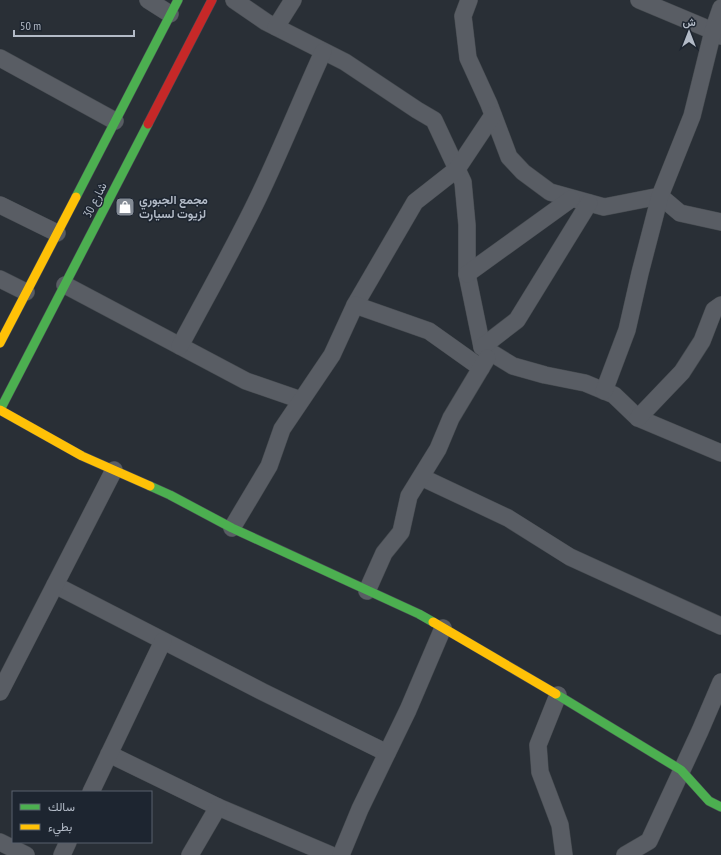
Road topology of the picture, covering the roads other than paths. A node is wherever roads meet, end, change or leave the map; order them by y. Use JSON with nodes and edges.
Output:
{"nodes":[{"id":1,"x":148,"y":0,"type":"edge"},
{"id":2,"x":212,"y":0,"type":"edge"},
{"id":3,"x":234,"y":0,"type":"edge"},
{"id":4,"x":293,"y":0,"type":"edge"},
{"id":5,"x":469,"y":0,"type":"edge"},
{"id":6,"x":639,"y":0,"type":"edge"},
{"id":7,"x":174,"y":7,"type":"edge"},
{"id":8,"x":721,"y":8,"type":"edge"},
{"id":9,"x":276,"y":27,"type":"junction"},
{"id":10,"x":717,"y":33,"type":"edge"},
{"id":11,"x":323,"y":52,"type":"junction"},
{"id":12,"x":0,"y":58,"type":"edge"},
{"id":13,"x":493,"y":115,"type":"junction"},
{"id":14,"x":115,"y":121,"type":"junction"},
{"id":15,"x":457,"y":169,"type":"junction"},
{"id":16,"x":660,"y":196,"type":"junction"},
{"id":17,"x":571,"y":199,"type":"junction"},
{"id":18,"x":589,"y":203,"type":"junction"},
{"id":19,"x":0,"y":205,"type":"edge"},
{"id":20,"x":721,"y":222,"type":"edge"},
{"id":21,"x":57,"y":233,"type":"junction"},
{"id":22,"x":467,"y":274,"type":"junction"},
{"id":23,"x":0,"y":279,"type":"edge"},
{"id":24,"x":64,"y":286,"type":"junction"},
{"id":25,"x":26,"y":292,"type":"junction"},
{"id":26,"x":355,"y":305,"type":"junction"},
{"id":27,"x":721,"y":305,"type":"edge"},
{"id":28,"x":0,"y":343,"type":"edge"},
{"id":29,"x":180,"y":346,"type":"junction"},
{"id":30,"x":486,"y":350,"type":"junction"},
{"id":31,"x":481,"y":368,"type":"junction"},
{"id":32,"x":604,"y":391,"type":"junction"},
{"id":33,"x":302,"y":400,"type":"junction"},
{"id":34,"x":0,"y":410,"type":"edge"},
{"id":35,"x":638,"y":418,"type":"junction"},
{"id":36,"x":721,"y":453,"type":"edge"},
{"id":37,"x":114,"y":470,"type":"junction"},
{"id":38,"x":421,"y":477,"type":"junction"},
{"id":39,"x":232,"y":528,"type":"junction"},
{"id":40,"x":55,"y":585,"type":"junction"},
{"id":41,"x":368,"y":591,"type":"junction"},
{"id":42,"x":721,"y":626,"type":"edge"},
{"id":43,"x":443,"y":628,"type":"junction"},
{"id":44,"x":163,"y":641,"type":"junction"},
{"id":45,"x":721,"y":682,"type":"edge"},
{"id":46,"x":0,"y":692,"type":"edge"},
{"id":47,"x":558,"y":694,"type":"junction"},
{"id":48,"x":387,"y":753,"type":"junction"},
{"id":49,"x":109,"y":754,"type":"junction"},
{"id":50,"x":681,"y":770,"type":"junction"},
{"id":51,"x":91,"y":791,"type":"edge"},
{"id":52,"x":218,"y":807,"type":"junction"},
{"id":53,"x":721,"y":807,"type":"edge"},
{"id":54,"x":0,"y":842,"type":"edge"},
{"id":55,"x":68,"y":843,"type":"edge"},
{"id":56,"x":26,"y":855,"type":"edge"},
{"id":57,"x":62,"y":855,"type":"edge"},
{"id":58,"x":190,"y":855,"type":"edge"},
{"id":59,"x":331,"y":855,"type":"edge"},
{"id":60,"x":342,"y":855,"type":"edge"},
{"id":61,"x":564,"y":855,"type":"edge"},
{"id":62,"x":625,"y":855,"type":"edge"}],
"edges":[{"from":1,"to":7,"type":"street"},
{"from":2,"to":24,"type":"street","name":"شارع 30"},
{"from":3,"to":9,"type":"street"},
{"from":4,"to":9,"type":"street"},
{"from":5,"to":13,"type":"street"},
{"from":6,"to":10,"type":"street"},
{"from":7,"to":14,"type":"street","name":"شارع 30"},
{"from":8,"to":10,"type":"street"},
{"from":9,"to":11,"type":"street"},
{"from":10,"to":16,"type":"street"},
{"from":11,"to":15,"type":"street"},
{"from":11,"to":29,"type":"street"},
{"from":12,"to":14,"type":"street"},
{"from":13,"to":15,"type":"street"},
{"from":13,"to":17,"type":"street"},
{"from":14,"to":21,"type":"street","name":"شارع 30"},
{"from":15,"to":22,"type":"street"},
{"from":15,"to":26,"type":"street"},
{"from":16,"to":18,"type":"street"},
{"from":16,"to":20,"type":"street"},
{"from":16,"to":32,"type":"street"},
{"from":17,"to":18,"type":"street"},
{"from":17,"to":22,"type":"street"},
{"from":18,"to":30,"type":"street"},
{"from":19,"to":21,"type":"street"},
{"from":21,"to":25,"type":"street","name":"شارع 30"},
{"from":22,"to":30,"type":"street"},
{"from":23,"to":25,"type":"street"},
{"from":24,"to":29,"type":"street"},
{"from":24,"to":34,"type":"street","name":"شارع 30"},
{"from":25,"to":28,"type":"street","name":"شارع 30"},
{"from":26,"to":31,"type":"street"},
{"from":26,"to":33,"type":"street"},
{"from":27,"to":35,"type":"street"},
{"from":29,"to":33,"type":"street"},
{"from":30,"to":31,"type":"street"},
{"from":30,"to":32,"type":"street"},
{"from":31,"to":38,"type":"street"},
{"from":32,"to":35,"type":"street"},
{"from":33,"to":39,"type":"street"},
{"from":34,"to":37,"type":"street"},
{"from":35,"to":36,"type":"street"},
{"from":37,"to":39,"type":"street"},
{"from":37,"to":40,"type":"street"},
{"from":38,"to":41,"type":"street"},
{"from":38,"to":42,"type":"street"},
{"from":39,"to":41,"type":"street"},
{"from":40,"to":44,"type":"street"},
{"from":40,"to":46,"type":"street"},
{"from":41,"to":43,"type":"street"},
{"from":43,"to":47,"type":"street"},
{"from":43,"to":48,"type":"street"},
{"from":44,"to":48,"type":"street"},
{"from":44,"to":49,"type":"street"},
{"from":45,"to":50,"type":"street"},
{"from":47,"to":50,"type":"street"},
{"from":47,"to":61,"type":"street"},
{"from":48,"to":60,"type":"street"},
{"from":49,"to":51,"type":"street"},
{"from":49,"to":52,"type":"street"},
{"from":50,"to":53,"type":"street"},
{"from":50,"to":62,"type":"street"},
{"from":52,"to":58,"type":"street"},
{"from":52,"to":59,"type":"street"},
{"from":54,"to":56,"type":"street"},
{"from":55,"to":57,"type":"street"}]}
